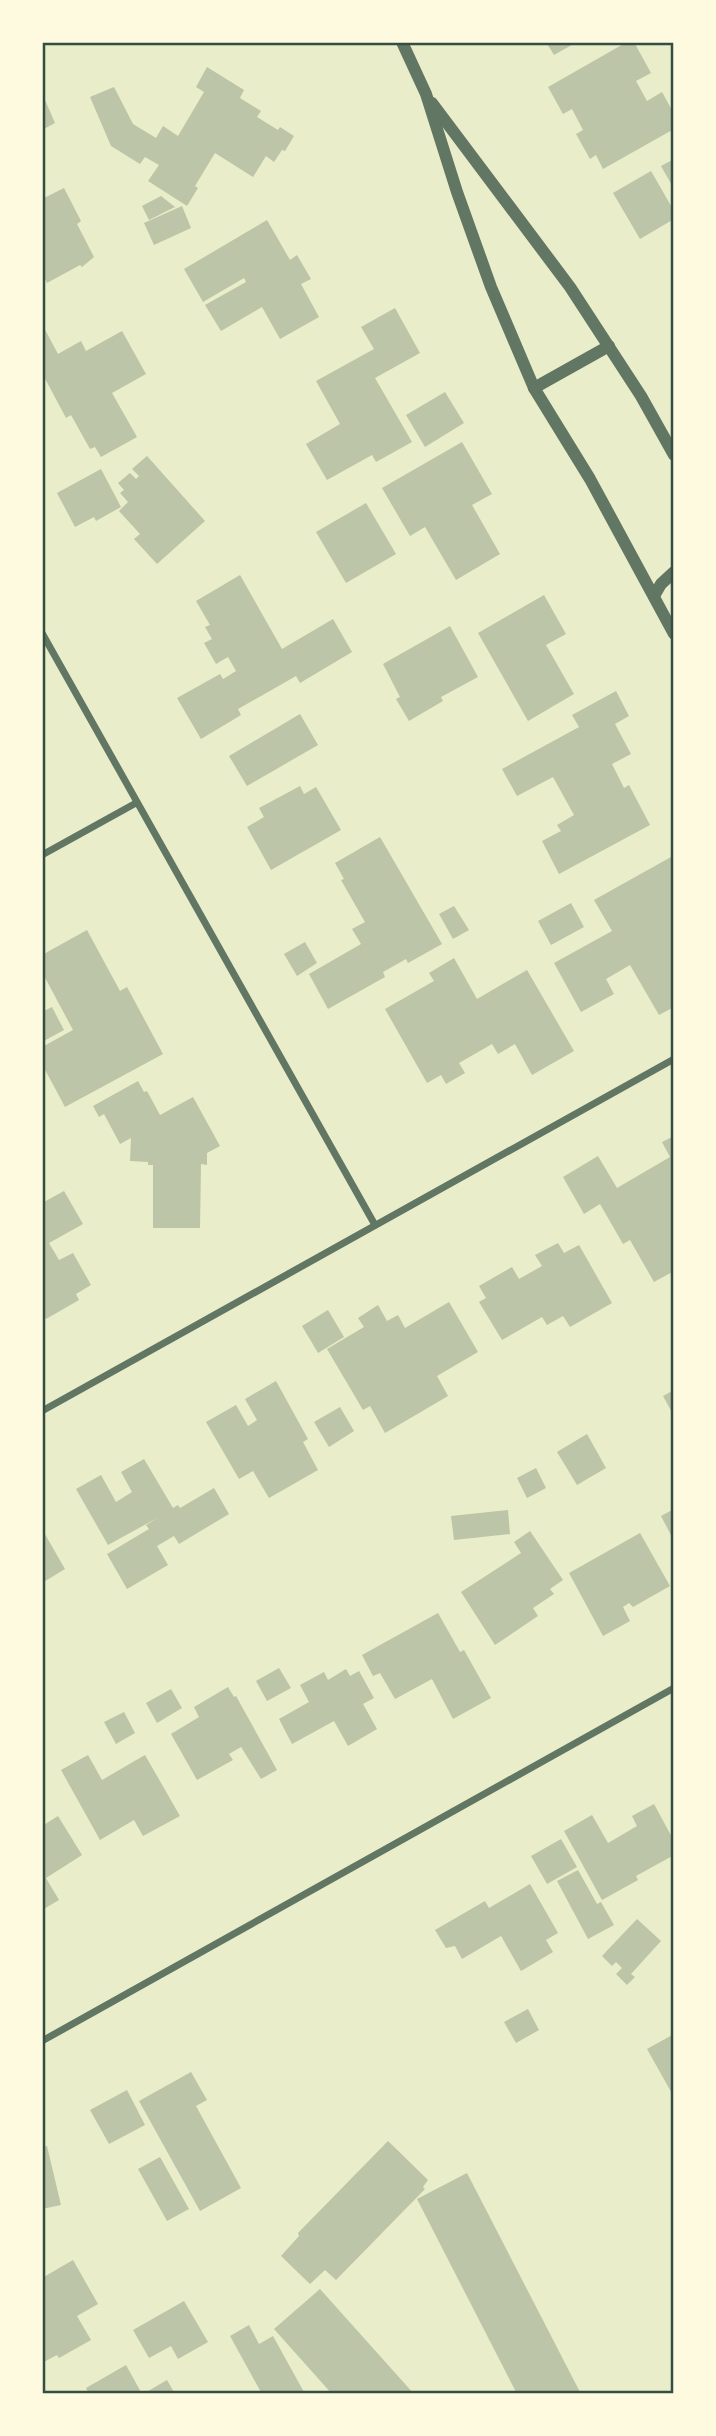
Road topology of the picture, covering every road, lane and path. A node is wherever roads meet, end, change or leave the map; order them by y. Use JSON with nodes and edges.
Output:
{"nodes":[{"id":1,"x":402,"y":42,"type":"edge"},
{"id":2,"x":426,"y":94,"type":"junction"},
{"id":3,"x":609,"y":346,"type":"junction"},
{"id":4,"x":534,"y":388,"type":"junction"},
{"id":5,"x":674,"y":455,"type":"edge"},
{"id":6,"x":674,"y":572,"type":"edge"},
{"id":7,"x":654,"y":596,"type":"junction"},
{"id":8,"x":42,"y":633,"type":"edge"},
{"id":9,"x":674,"y":634,"type":"edge"},
{"id":10,"x":136,"y":803,"type":"junction"},
{"id":11,"x":42,"y":855,"type":"edge"},
{"id":12,"x":674,"y":1059,"type":"edge"},
{"id":13,"x":375,"y":1225,"type":"junction"},
{"id":14,"x":42,"y":1412,"type":"edge"},
{"id":15,"x":674,"y":1688,"type":"edge"},
{"id":16,"x":42,"y":2041,"type":"edge"}],
"edges":[{"from":1,"to":2,"type":"street"},
{"from":2,"to":3,"type":"street"},
{"from":2,"to":4,"type":"street"},
{"from":3,"to":4,"type":"street"},
{"from":3,"to":5,"type":"street"},
{"from":4,"to":7,"type":"street"},
{"from":6,"to":7,"type":"street"},
{"from":7,"to":9,"type":"street"},
{"from":8,"to":10,"type":"street"},
{"from":10,"to":11,"type":"street"},
{"from":10,"to":13,"type":"street"},
{"from":12,"to":13,"type":"street"},
{"from":13,"to":14,"type":"street"},
{"from":15,"to":16,"type":"street"}]}
